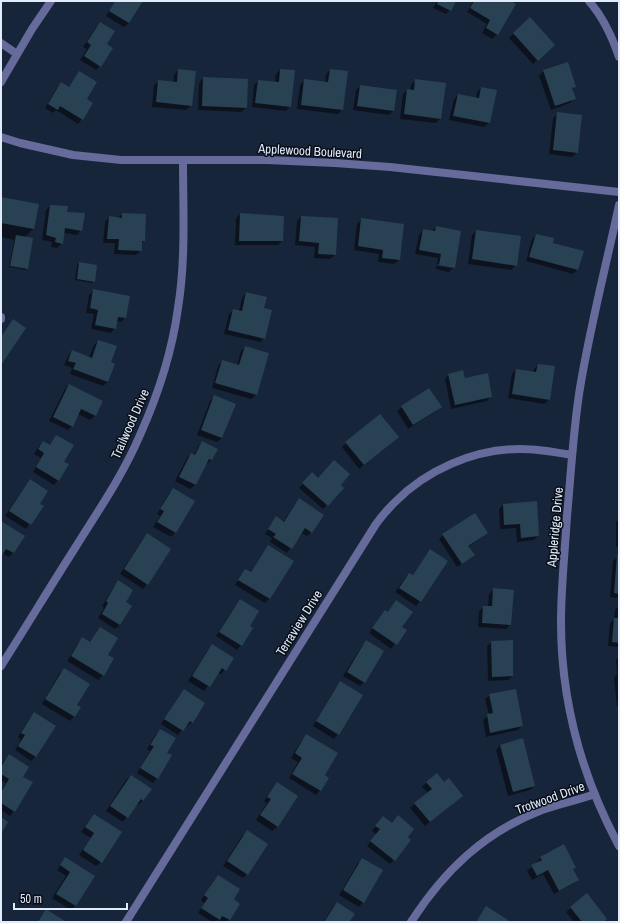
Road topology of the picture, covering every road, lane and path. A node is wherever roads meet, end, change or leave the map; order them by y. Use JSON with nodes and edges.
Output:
{"nodes":[{"id":1,"x":51,"y":1,"type":"edge"},
{"id":2,"x":589,"y":1,"type":"edge"},
{"id":3,"x":1,"y":43,"type":"edge"},
{"id":4,"x":17,"y":54,"type":"junction"},
{"id":5,"x":619,"y":57,"type":"edge"},
{"id":6,"x":1,"y":82,"type":"edge"},
{"id":7,"x":1,"y":137,"type":"edge"},
{"id":8,"x":182,"y":160,"type":"junction"},
{"id":9,"x":619,"y":192,"type":"edge"},
{"id":10,"x":619,"y":205,"type":"edge"},
{"id":11,"x":572,"y":456,"type":"junction"},
{"id":12,"x":1,"y":666,"type":"edge"},
{"id":13,"x":595,"y":794,"type":"junction"},
{"id":14,"x":619,"y":846,"type":"edge"},
{"id":15,"x":126,"y":922,"type":"edge"},
{"id":16,"x":412,"y":922,"type":"edge"}],
"edges":[{"from":1,"to":4,"type":"street"},
{"from":2,"to":5,"type":"street"},
{"from":3,"to":4,"type":"street"},
{"from":4,"to":6,"type":"street"},
{"from":7,"to":8,"type":"street","name":"Applewood Boulevard"},
{"from":8,"to":9,"type":"street","name":"Applewood Boulevard"},
{"from":8,"to":12,"type":"street","name":"Trailwood Drive"},
{"from":10,"to":11,"type":"street","name":"Appleridge Drive"},
{"from":11,"to":13,"type":"street","name":"Appleridge Drive"},
{"from":11,"to":15,"type":"street","name":"Terraview Drive"},
{"from":13,"to":14,"type":"street","name":"Appleridge Drive"},
{"from":13,"to":16,"type":"street","name":"Trotwood Drive"}]}
